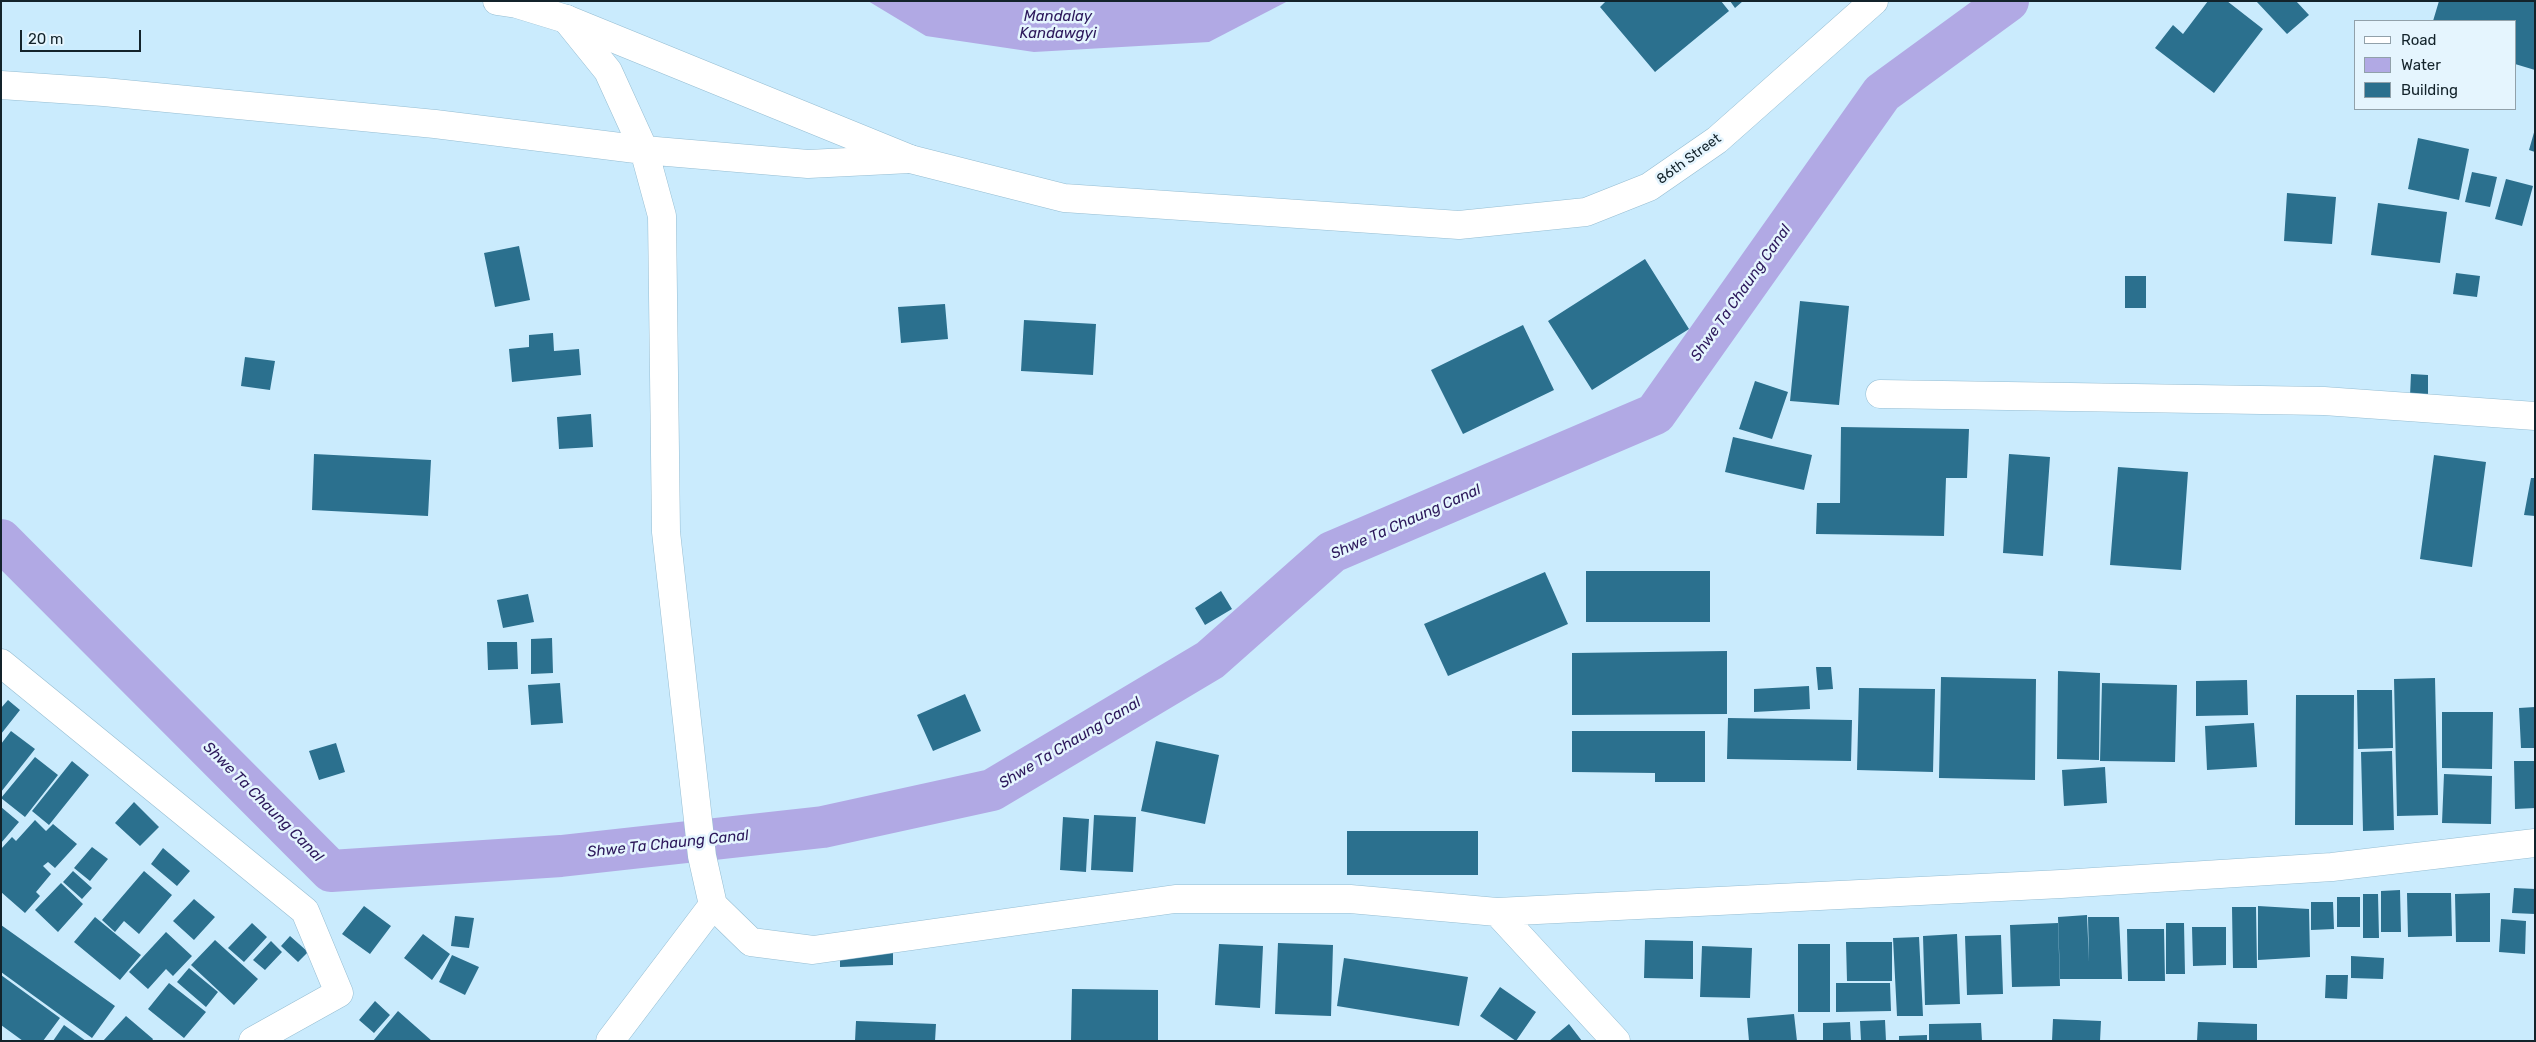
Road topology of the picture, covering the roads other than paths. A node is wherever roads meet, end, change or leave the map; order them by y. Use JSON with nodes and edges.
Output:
{"nodes":[{"id":1,"x":497,"y":1,"type":"edge"},
{"id":2,"x":1874,"y":1,"type":"edge"},
{"id":3,"x":566,"y":19,"type":"junction"},
{"id":4,"x":1,"y":85,"type":"edge"},
{"id":5,"x":644,"y":150,"type":"junction"},
{"id":6,"x":910,"y":159,"type":"junction"},
{"id":7,"x":1880,"y":394,"type":"dead end"},
{"id":8,"x":2535,"y":416,"type":"edge"},
{"id":9,"x":1,"y":663,"type":"edge"},
{"id":10,"x":2535,"y":843,"type":"edge"},
{"id":11,"x":712,"y":905,"type":"junction"},
{"id":12,"x":1497,"y":912,"type":"junction"},
{"id":13,"x":253,"y":1041,"type":"edge"},
{"id":14,"x":610,"y":1041,"type":"edge"},
{"id":15,"x":1616,"y":1041,"type":"edge"}],
"edges":[{"from":1,"to":3,"type":"street"},
{"from":2,"to":6,"type":"street","name":"86th Street"},
{"from":3,"to":5,"type":"street"},
{"from":3,"to":6,"type":"street"},
{"from":4,"to":5,"type":"street"},
{"from":5,"to":6,"type":"street"},
{"from":5,"to":11,"type":"street"},
{"from":7,"to":8,"type":"street"},
{"from":9,"to":13,"type":"street"},
{"from":10,"to":12,"type":"street"},
{"from":11,"to":12,"type":"street"},
{"from":11,"to":14,"type":"street"},
{"from":12,"to":15,"type":"street"}]}
